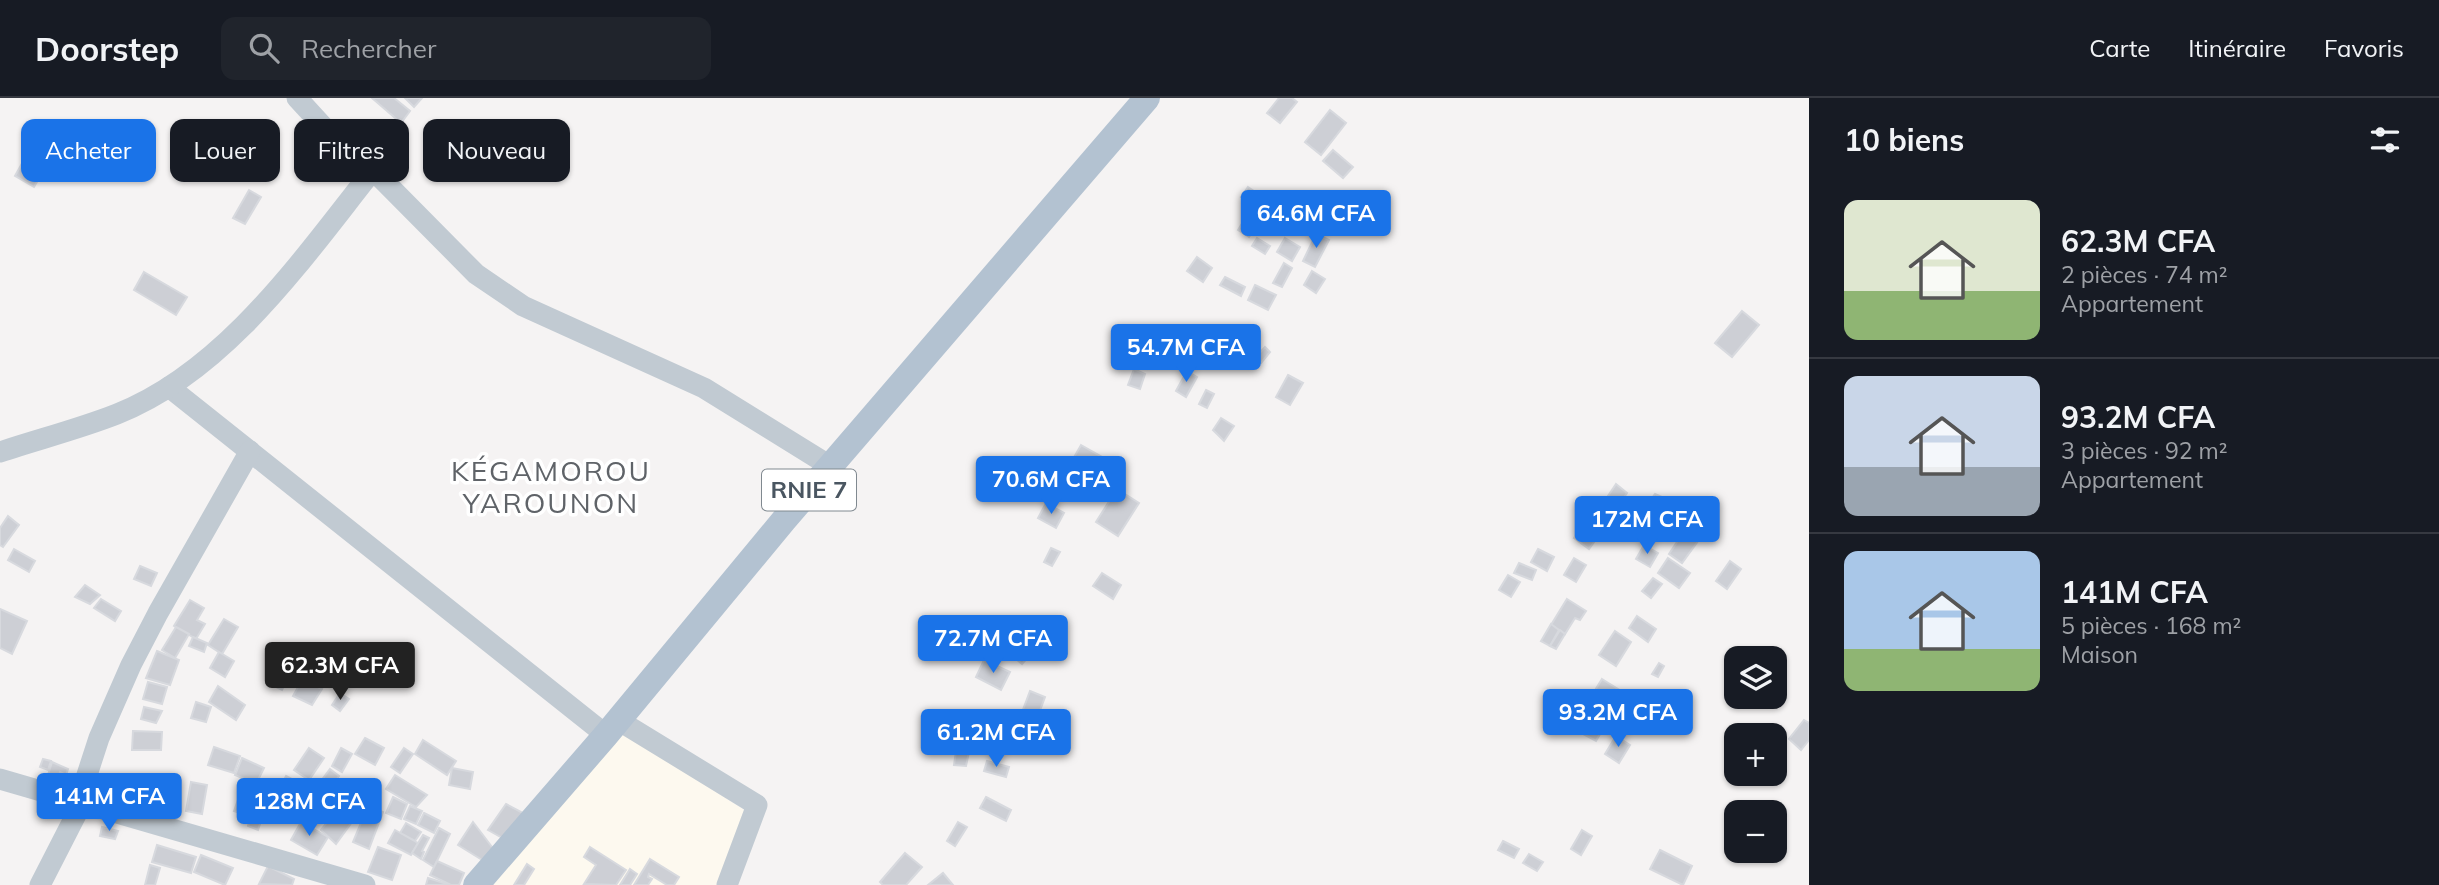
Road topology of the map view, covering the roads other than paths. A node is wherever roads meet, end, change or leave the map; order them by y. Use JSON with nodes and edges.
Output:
{"nodes":[{"id":1,"x":297,"y":98,"type":"edge"},
{"id":2,"x":1147,"y":98,"type":"edge"},
{"id":3,"x":316,"y":119,"type":"edge"},
{"id":4,"x":363,"y":182,"type":"edge"},
{"id":5,"x":385,"y":182,"type":"edge"},
{"id":6,"x":169,"y":387,"type":"junction"},
{"id":7,"x":250,"y":451,"type":"junction"},
{"id":8,"x":0,"y":452,"type":"edge"},
{"id":9,"x":830,"y":466,"type":"junction"},
{"id":10,"x":612,"y":727,"type":"junction"},
{"id":11,"x":0,"y":779,"type":"edge"},
{"id":12,"x":82,"y":803,"type":"junction"},
{"id":13,"x":40,"y":885,"type":"edge"},
{"id":14,"x":365,"y":885,"type":"edge"},
{"id":15,"x":476,"y":885,"type":"edge"},
{"id":16,"x":727,"y":885,"type":"edge"}],
"edges":[{"from":1,"to":3,"type":"street"},
{"from":2,"to":9,"type":"main road","number":"RNIE 7"},
{"from":4,"to":6,"type":"street"},
{"from":5,"to":9,"type":"street"},
{"from":6,"to":7,"type":"street"},
{"from":6,"to":8,"type":"street"},
{"from":7,"to":10,"type":"street"},
{"from":7,"to":12,"type":"street"},
{"from":9,"to":10,"type":"main road","number":"RNIE 7"},
{"from":10,"to":15,"type":"main road","number":"RNIE 7"},
{"from":10,"to":16,"type":"street"},
{"from":11,"to":12,"type":"street"},
{"from":12,"to":13,"type":"street"},
{"from":12,"to":14,"type":"street"}]}
